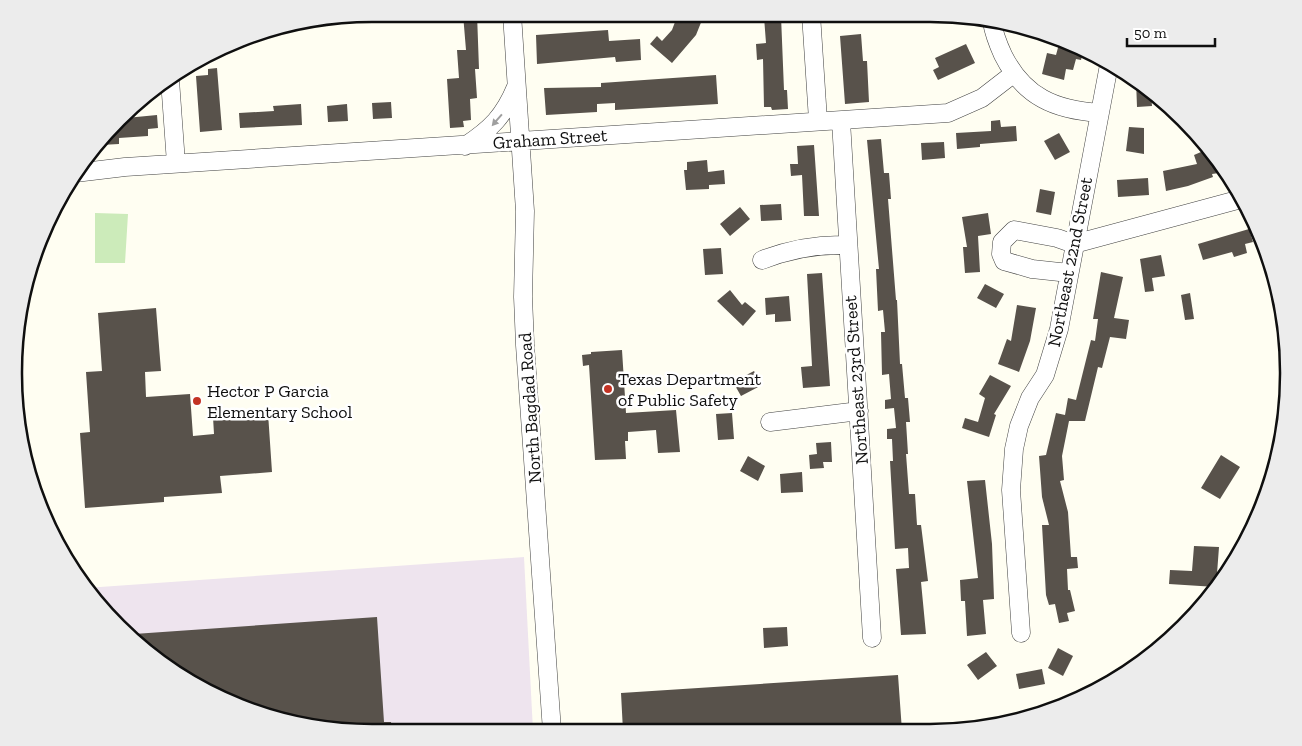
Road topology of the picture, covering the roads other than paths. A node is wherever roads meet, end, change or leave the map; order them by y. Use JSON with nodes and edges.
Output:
{"nodes":[{"id":1,"x":513,"y":22,"type":"edge"},
{"id":2,"x":811,"y":22,"type":"edge"},
{"id":3,"x":993,"y":28,"type":"edge"},
{"id":4,"x":1108,"y":71,"type":"edge"},
{"id":5,"x":1013,"y":74,"type":"junction"},
{"id":6,"x":517,"y":85,"type":"junction"},
{"id":7,"x":171,"y":87,"type":"edge"},
{"id":8,"x":1100,"y":113,"type":"junction"},
{"id":9,"x":818,"y":120,"type":"junction"},
{"id":10,"x":841,"y":121,"type":"junction"},
{"id":11,"x":521,"y":142,"type":"junction"},
{"id":12,"x":465,"y":146,"type":"junction"},
{"id":13,"x":176,"y":164,"type":"junction"},
{"id":14,"x":86,"y":172,"type":"edge"},
{"id":15,"x":1234,"y":201,"type":"edge"},
{"id":16,"x":848,"y":244,"type":"junction"},
{"id":17,"x":1074,"y":244,"type":"junction"},
{"id":18,"x":762,"y":260,"type":"dead end"},
{"id":19,"x":1069,"y":273,"type":"junction"},
{"id":20,"x":859,"y":411,"type":"junction"},
{"id":21,"x":770,"y":422,"type":"dead end"},
{"id":22,"x":1021,"y":633,"type":"dead end"},
{"id":23,"x":872,"y":638,"type":"dead end"},
{"id":24,"x":551,"y":724,"type":"edge"}],
"edges":[{"from":1,"to":6,"type":"street","name":"North Bagdad Road"},
{"from":2,"to":9,"type":"street"},
{"from":3,"to":5,"type":"street"},
{"from":4,"to":8,"type":"street","name":"Northeast 22nd Street"},
{"from":5,"to":8,"type":"street"},
{"from":5,"to":10,"type":"street","name":"Graham Street"},
{"from":6,"to":11,"type":"street","name":"North Bagdad Road"},
{"from":6,"to":12,"type":"street","name":"North Bagdad Road","one_way":true},
{"from":7,"to":13,"type":"street"},
{"from":8,"to":17,"type":"street","name":"Northeast 22nd Street"},
{"from":9,"to":10,"type":"street","name":"Graham Street"},
{"from":9,"to":11,"type":"street","name":"Graham Street"},
{"from":10,"to":16,"type":"street","name":"Northeast 23rd Street"},
{"from":11,"to":12,"type":"street","name":"Graham Street"},
{"from":11,"to":24,"type":"street","name":"North Bagdad Road"},
{"from":12,"to":13,"type":"street","name":"Graham Street"},
{"from":13,"to":14,"type":"street","name":"Graham Street"},
{"from":15,"to":17,"type":"street"},
{"from":16,"to":18,"type":"street"},
{"from":16,"to":20,"type":"street","name":"Northeast 23rd Street"},
{"from":17,"to":19,"type":"street","name":"Northeast 22nd Street"},
{"from":17,"to":19,"type":"street"},
{"from":19,"to":22,"type":"street","name":"Northeast 22nd Street"},
{"from":20,"to":21,"type":"street"},
{"from":20,"to":23,"type":"street","name":"Northeast 23rd Street"}]}
